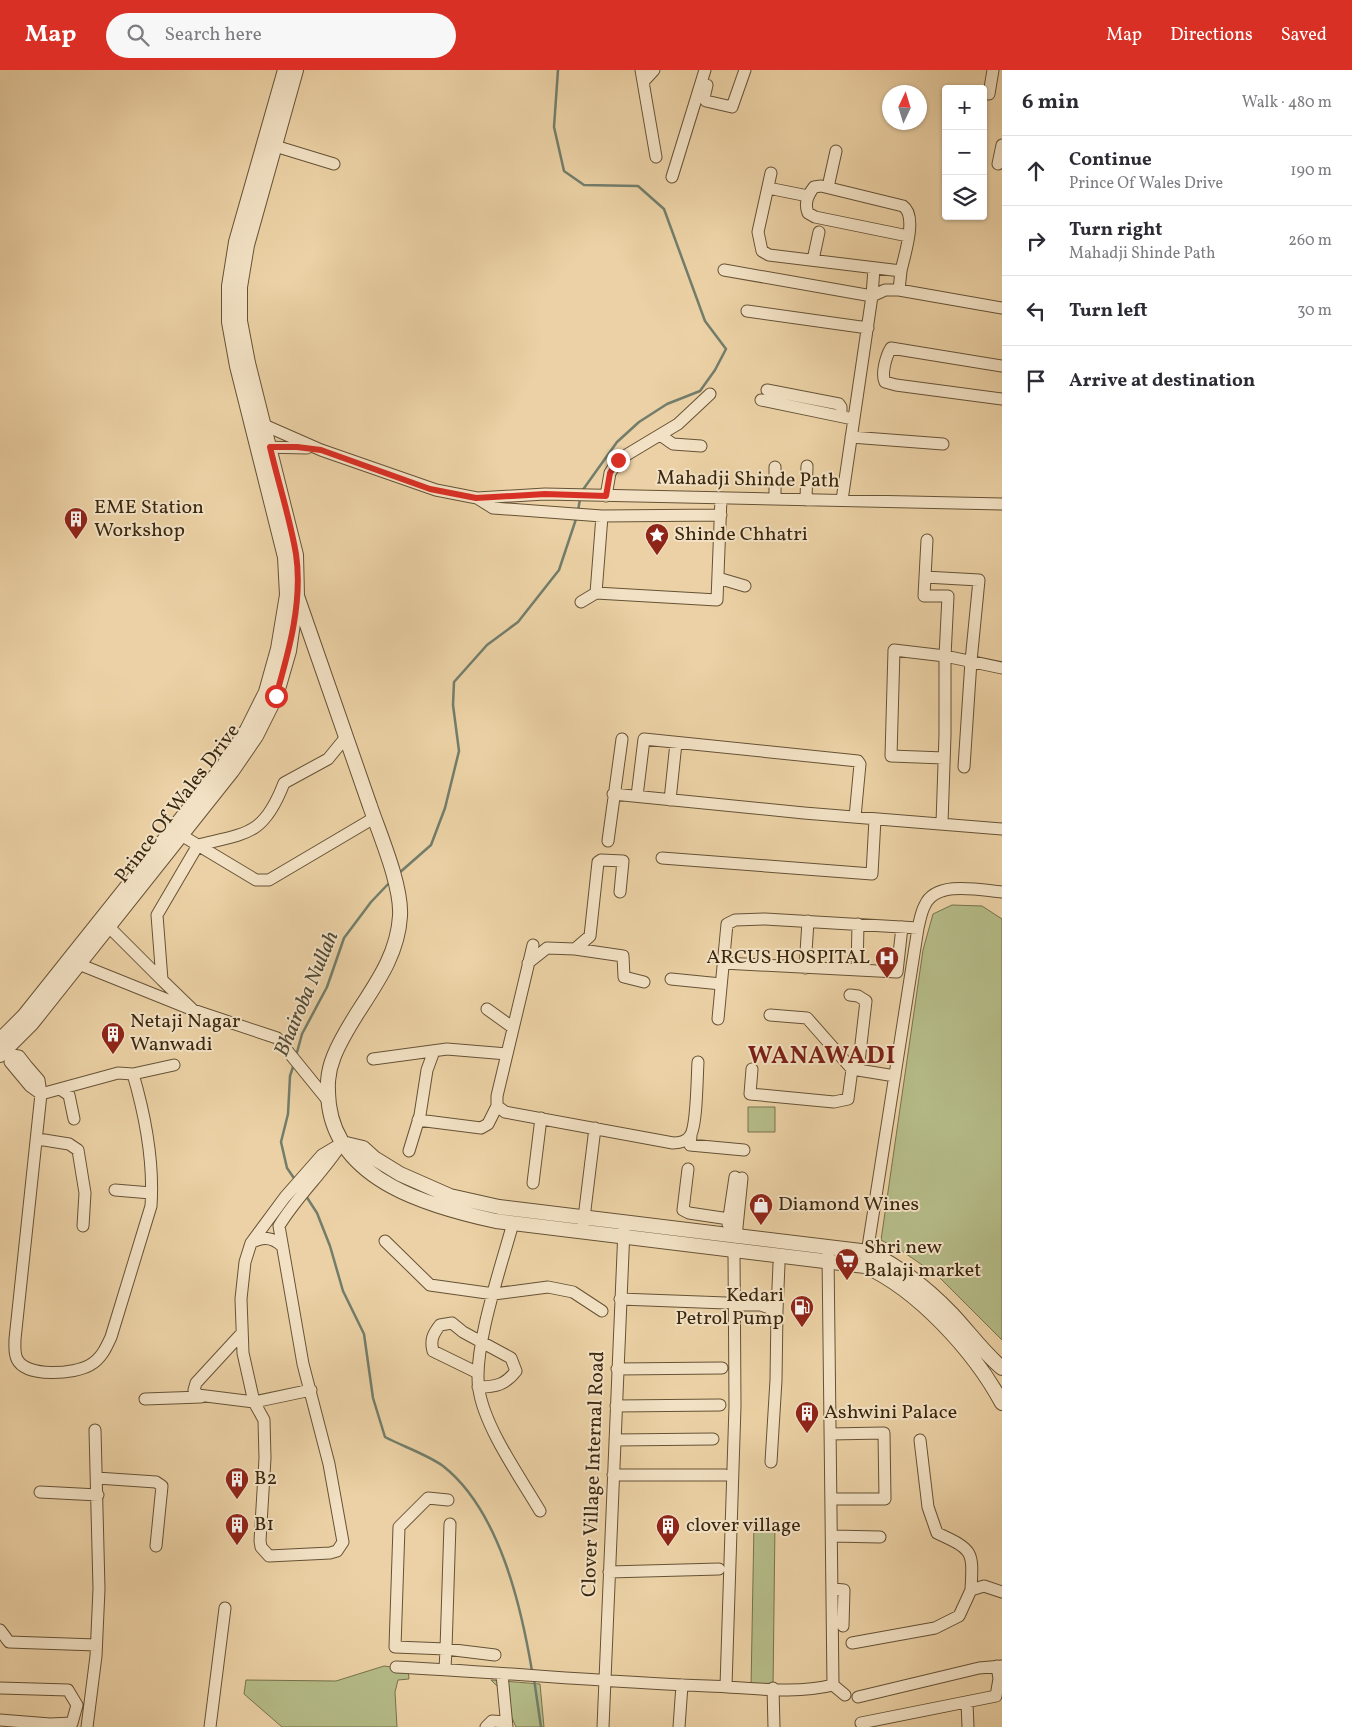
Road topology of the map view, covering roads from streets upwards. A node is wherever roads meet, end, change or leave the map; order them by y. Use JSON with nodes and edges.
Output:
{"nodes":[{"id":1,"x":285,"y":70,"type":"edge"},
{"id":2,"x":296,"y":70,"type":"edge"},
{"id":3,"x":641,"y":70,"type":"edge"},
{"id":4,"x":654,"y":70,"type":"edge"},
{"id":5,"x":704,"y":70,"type":"edge"},
{"id":6,"x":712,"y":70,"type":"edge"},
{"id":7,"x":745,"y":70,"type":"edge"},
{"id":8,"x":993,"y":70,"type":"edge"},
{"id":9,"x":644,"y":82,"type":"junction"},
{"id":10,"x":989,"y":94,"type":"dead end"},
{"id":11,"x":1002,"y":145,"type":"edge"},
{"id":12,"x":275,"y":146,"type":"junction"},
{"id":13,"x":836,"y":152,"type":"dead end"},
{"id":14,"x":656,"y":157,"type":"dead end"},
{"id":15,"x":334,"y":164,"type":"dead end"},
{"id":16,"x":998,"y":164,"type":"dead end"},
{"id":17,"x":771,"y":172,"type":"dead end"},
{"id":18,"x":672,"y":177,"type":"dead end"},
{"id":19,"x":828,"y":187,"type":"junction"},
{"id":20,"x":768,"y":188,"type":"junction"},
{"id":21,"x":808,"y":196,"type":"junction"},
{"id":22,"x":819,"y":232,"type":"dead end"},
{"id":23,"x":908,"y":236,"type":"junction"},
{"id":24,"x":813,"y":260,"type":"junction"},
{"id":25,"x":874,"y":268,"type":"junction"},
{"id":26,"x":724,"y":270,"type":"dead end"},
{"id":27,"x":901,"y":271,"type":"junction"},
{"id":28,"x":898,"y":290,"type":"junction"},
{"id":29,"x":875,"y":295,"type":"junction"},
{"id":30,"x":1002,"y":308,"type":"edge"},
{"id":31,"x":747,"y":311,"type":"dead end"},
{"id":32,"x":868,"y":328,"type":"junction"},
{"id":33,"x":1002,"y":366,"type":"edge"},
{"id":34,"x":710,"y":394,"type":"dead end"},
{"id":35,"x":764,"y":395,"type":"dead end"},
{"id":36,"x":1002,"y":398,"type":"edge"},
{"id":37,"x":853,"y":419,"type":"junction"},
{"id":38,"x":259,"y":426,"type":"junction"},
{"id":39,"x":660,"y":435,"type":"junction"},
{"id":40,"x":851,"y":437,"type":"junction"},
{"id":41,"x":943,"y":444,"type":"dead end"},
{"id":42,"x":701,"y":446,"type":"dead end"},
{"id":43,"x":264,"y":447,"type":"junction"},
{"id":44,"x":321,"y":450,"type":"junction"},
{"id":45,"x":807,"y":466,"type":"dead end"},
{"id":46,"x":775,"y":467,"type":"dead end"},
{"id":47,"x":601,"y":496,"type":"junction"},
{"id":48,"x":476,"y":498,"type":"junction"},
{"id":49,"x":721,"y":498,"type":"junction"},
{"id":50,"x":776,"y":499,"type":"junction"},
{"id":51,"x":806,"y":500,"type":"junction"},
{"id":52,"x":842,"y":500,"type":"junction"},
{"id":53,"x":1002,"y":504,"type":"edge"},
{"id":54,"x":721,"y":515,"type":"junction"},
{"id":55,"x":602,"y":516,"type":"junction"},
{"id":56,"x":927,"y":540,"type":"dead end"},
{"id":57,"x":925,"y":577,"type":"junction"},
{"id":58,"x":718,"y":578,"type":"junction"},
{"id":59,"x":745,"y":586,"type":"dead end"},
{"id":60,"x":596,"y":593,"type":"junction"},
{"id":61,"x":292,"y":596,"type":"junction"},
{"id":62,"x":581,"y":602,"type":"dead end"},
{"id":63,"x":945,"y":656,"type":"junction"},
{"id":64,"x":971,"y":661,"type":"junction"},
{"id":65,"x":1002,"y":668,"type":"edge"},
{"id":66,"x":346,"y":737,"type":"junction"},
{"id":67,"x":622,"y":739,"type":"dead end"},
{"id":68,"x":676,"y":743,"type":"junction"},
{"id":69,"x":944,"y":758,"type":"junction"},
{"id":70,"x":964,"y":767,"type":"dead end"},
{"id":71,"x":613,"y":794,"type":"junction"},
{"id":72,"x":636,"y":796,"type":"junction"},
{"id":73,"x":670,"y":800,"type":"junction"},
{"id":74,"x":855,"y":817,"type":"junction"},
{"id":75,"x":374,"y":818,"type":"junction"},
{"id":76,"x":875,"y":818,"type":"junction"},
{"id":77,"x":942,"y":824,"type":"junction"},
{"id":78,"x":1002,"y":829,"type":"edge"},
{"id":79,"x":181,"y":835,"type":"junction"},
{"id":80,"x":608,"y":841,"type":"dead end"},
{"id":81,"x":198,"y":845,"type":"junction"},
{"id":82,"x":662,"y":858,"type":"dead end"},
{"id":83,"x":620,"y":892,"type":"dead end"},
{"id":84,"x":1002,"y":892,"type":"edge"},
{"id":85,"x":808,"y":922,"type":"junction"},
{"id":86,"x":858,"y":924,"type":"junction"},
{"id":87,"x":108,"y":926,"type":"junction"},
{"id":88,"x":902,"y":927,"type":"junction"},
{"id":89,"x":918,"y":928,"type":"junction"},
{"id":90,"x":533,"y":945,"type":"dead end"},
{"id":91,"x":575,"y":949,"type":"junction"},
{"id":92,"x":73,"y":962,"type":"junction"},
{"id":93,"x":528,"y":962,"type":"junction"},
{"id":94,"x":723,"y":963,"type":"junction"},
{"id":95,"x":804,"y":968,"type":"junction"},
{"id":96,"x":857,"y":970,"type":"junction"},
{"id":97,"x":162,"y":980,"type":"junction"},
{"id":98,"x":671,"y":980,"type":"dead end"},
{"id":99,"x":644,"y":982,"type":"dead end"},
{"id":100,"x":721,"y":984,"type":"junction"},
{"id":101,"x":850,"y":995,"type":"dead end"},
{"id":102,"x":487,"y":1009,"type":"dead end"},
{"id":103,"x":193,"y":1010,"type":"junction"},
{"id":104,"x":770,"y":1015,"type":"dead end"},
{"id":105,"x":718,"y":1019,"type":"dead end"},
{"id":106,"x":512,"y":1028,"type":"junction"},
{"id":107,"x":3,"y":1048,"type":"edge"},
{"id":108,"x":434,"y":1051,"type":"junction"},
{"id":109,"x":506,"y":1054,"type":"junction"},
{"id":110,"x":373,"y":1059,"type":"dead end"},
{"id":111,"x":698,"y":1062,"type":"dead end"},
{"id":112,"x":174,"y":1065,"type":"dead end"},
{"id":113,"x":752,"y":1069,"type":"dead end"},
{"id":114,"x":855,"y":1069,"type":"junction"},
{"id":115,"x":133,"y":1074,"type":"junction"},
{"id":116,"x":895,"y":1076,"type":"junction"},
{"id":117,"x":60,"y":1089,"type":"junction"},
{"id":118,"x":41,"y":1094,"type":"junction"},
{"id":119,"x":329,"y":1102,"type":"junction"},
{"id":120,"x":497,"y":1106,"type":"junction"},
{"id":121,"x":541,"y":1118,"type":"junction"},
{"id":122,"x":74,"y":1119,"type":"dead end"},
{"id":123,"x":418,"y":1120,"type":"junction"},
{"id":124,"x":595,"y":1128,"type":"junction"},
{"id":125,"x":691,"y":1136,"type":"junction"},
{"id":126,"x":38,"y":1139,"type":"junction"},
{"id":127,"x":342,"y":1143,"type":"junction"},
{"id":128,"x":744,"y":1150,"type":"dead end"},
{"id":129,"x":409,"y":1151,"type":"dead end"},
{"id":130,"x":688,"y":1169,"type":"dead end"},
{"id":131,"x":306,"y":1181,"type":"junction"},
{"id":132,"x":533,"y":1183,"type":"dead end"},
{"id":133,"x":115,"y":1190,"type":"dead end"},
{"id":134,"x":152,"y":1193,"type":"junction"},
{"id":135,"x":729,"y":1218,"type":"junction"},
{"id":136,"x":513,"y":1223,"type":"junction"},
{"id":137,"x":583,"y":1225,"type":"junction"},
{"id":138,"x":83,"y":1226,"type":"dead end"},
{"id":139,"x":624,"y":1230,"type":"junction"},
{"id":140,"x":732,"y":1236,"type":"junction"},
{"id":141,"x":384,"y":1241,"type":"dead end"},
{"id":142,"x":251,"y":1243,"type":"junction"},
{"id":143,"x":282,"y":1246,"type":"junction"},
{"id":144,"x":734,"y":1251,"type":"junction"},
{"id":145,"x":869,"y":1252,"type":"junction"},
{"id":146,"x":828,"y":1255,"type":"junction"},
{"id":147,"x":779,"y":1264,"type":"dead end"},
{"id":148,"x":865,"y":1266,"type":"junction"},
{"id":149,"x":494,"y":1294,"type":"junction"},
{"id":150,"x":620,"y":1299,"type":"junction"},
{"id":151,"x":730,"y":1304,"type":"junction"},
{"id":152,"x":602,"y":1311,"type":"dead end"},
{"id":153,"x":776,"y":1311,"type":"junction"},
{"id":154,"x":242,"y":1334,"type":"junction"},
{"id":155,"x":482,"y":1342,"type":"junction"},
{"id":156,"x":986,"y":1353,"type":"junction"},
{"id":157,"x":722,"y":1368,"type":"dead end"},
{"id":158,"x":1002,"y":1368,"type":"edge"},
{"id":159,"x":617,"y":1370,"type":"junction"},
{"id":160,"x":478,"y":1373,"type":"junction"},
{"id":161,"x":1002,"y":1378,"type":"edge"},
{"id":162,"x":478,"y":1387,"type":"junction"},
{"id":163,"x":311,"y":1390,"type":"junction"},
{"id":164,"x":201,"y":1397,"type":"junction"},
{"id":165,"x":145,"y":1400,"type":"dead end"},
{"id":166,"x":254,"y":1402,"type":"junction"},
{"id":167,"x":1002,"y":1402,"type":"edge"},
{"id":168,"x":720,"y":1405,"type":"dead end"},
{"id":169,"x":616,"y":1406,"type":"junction"},
{"id":170,"x":95,"y":1430,"type":"dead end"},
{"id":171,"x":830,"y":1434,"type":"junction"},
{"id":172,"x":713,"y":1439,"type":"dead end"},
{"id":173,"x":614,"y":1440,"type":"junction"},
{"id":174,"x":920,"y":1440,"type":"dead end"},
{"id":175,"x":771,"y":1462,"type":"dead end"},
{"id":176,"x":613,"y":1475,"type":"junction"},
{"id":177,"x":725,"y":1475,"type":"dead end"},
{"id":178,"x":97,"y":1478,"type":"junction"},
{"id":179,"x":40,"y":1492,"type":"dead end"},
{"id":180,"x":98,"y":1495,"type":"junction"},
{"id":181,"x":831,"y":1498,"type":"junction"},
{"id":182,"x":448,"y":1500,"type":"dead end"},
{"id":183,"x":540,"y":1511,"type":"dead end"},
{"id":184,"x":450,"y":1524,"type":"dead end"},
{"id":185,"x":832,"y":1536,"type":"junction"},
{"id":186,"x":880,"y":1537,"type":"dead end"},
{"id":187,"x":156,"y":1546,"type":"dead end"},
{"id":188,"x":719,"y":1568,"type":"dead end"},
{"id":189,"x":609,"y":1572,"type":"junction"},
{"id":190,"x":833,"y":1590,"type":"junction"},
{"id":191,"x":971,"y":1590,"type":"junction"},
{"id":192,"x":1002,"y":1592,"type":"edge"},
{"id":193,"x":225,"y":1608,"type":"dead end"},
{"id":194,"x":843,"y":1626,"type":"dead end"},
{"id":195,"x":0,"y":1630,"type":"edge"},
{"id":196,"x":852,"y":1643,"type":"dead end"},
{"id":197,"x":96,"y":1645,"type":"junction"},
{"id":198,"x":446,"y":1649,"type":"junction"},
{"id":199,"x":495,"y":1655,"type":"dead end"},
{"id":200,"x":1000,"y":1666,"type":"edge"},
{"id":201,"x":396,"y":1667,"type":"dead end"},
{"id":202,"x":446,"y":1669,"type":"junction"},
{"id":203,"x":502,"y":1674,"type":"junction"},
{"id":204,"x":604,"y":1682,"type":"junction"},
{"id":205,"x":682,"y":1685,"type":"junction"},
{"id":206,"x":833,"y":1685,"type":"junction"},
{"id":207,"x":726,"y":1686,"type":"junction"},
{"id":208,"x":0,"y":1688,"type":"edge"},
{"id":209,"x":773,"y":1688,"type":"junction"},
{"id":210,"x":845,"y":1695,"type":"dead end"},
{"id":211,"x":858,"y":1697,"type":"dead end"},
{"id":212,"x":968,"y":1703,"type":"junction"},
{"id":213,"x":90,"y":1704,"type":"junction"},
{"id":214,"x":77,"y":1705,"type":"junction"},
{"id":215,"x":0,"y":1720,"type":"edge"},
{"id":216,"x":861,"y":1723,"type":"dead end"},
{"id":217,"x":507,"y":1725,"type":"edge"},
{"id":218,"x":88,"y":1727,"type":"edge"},
{"id":219,"x":210,"y":1727,"type":"edge"},
{"id":220,"x":486,"y":1727,"type":"edge"},
{"id":221,"x":603,"y":1727,"type":"edge"},
{"id":222,"x":679,"y":1727,"type":"edge"},
{"id":223,"x":774,"y":1727,"type":"edge"},
{"id":224,"x":968,"y":1727,"type":"edge"}],
"edges":[{"from":1,"to":38,"type":"street","name":"Prince Of Wales Drive"},
{"from":2,"to":12,"type":"street","name":"Prince Of Wales Drive"},
{"from":3,"to":9,"type":"street"},
{"from":4,"to":9,"type":"street"},
{"from":5,"to":18,"type":"street"},
{"from":6,"to":7,"type":"street"},
{"from":8,"to":10,"type":"street"},
{"from":9,"to":14,"type":"street"},
{"from":11,"to":16,"type":"street"},
{"from":12,"to":15,"type":"street"},
{"from":12,"to":38,"type":"street","name":"Prince Of Wales Drive"},
{"from":13,"to":19,"type":"street"},
{"from":17,"to":20,"type":"street"},
{"from":19,"to":21,"type":"street"},
{"from":19,"to":23,"type":"street"},
{"from":20,"to":21,"type":"street"},
{"from":20,"to":24,"type":"street"},
{"from":21,"to":23,"type":"street"},
{"from":22,"to":24,"type":"street"},
{"from":23,"to":27,"type":"street"},
{"from":24,"to":25,"type":"street"},
{"from":25,"to":27,"type":"street"},
{"from":25,"to":29,"type":"street"},
{"from":26,"to":29,"type":"street"},
{"from":27,"to":28,"type":"street"},
{"from":28,"to":29,"type":"street"},
{"from":28,"to":30,"type":"street"},
{"from":29,"to":32,"type":"street"},
{"from":31,"to":32,"type":"street"},
{"from":32,"to":37,"type":"street"},
{"from":33,"to":36,"type":"street"},
{"from":34,"to":39,"type":"street"},
{"from":35,"to":37,"type":"street"},
{"from":37,"to":40,"type":"street"},
{"from":38,"to":43,"type":"street","name":"Prince Of Wales Drive"},
{"from":38,"to":44,"type":"street","name":"Mahadji Shinde Path"},
{"from":39,"to":42,"type":"street"},
{"from":39,"to":47,"type":"street"},
{"from":40,"to":41,"type":"street"},
{"from":40,"to":52,"type":"street"},
{"from":43,"to":44,"type":"street","name":"Mahadji Shinde Path"},
{"from":43,"to":61,"type":"street","name":"Prince Of Wales Drive"},
{"from":44,"to":48,"type":"street","name":"Mahadji Shinde Path"},
{"from":45,"to":51,"type":"street"},
{"from":46,"to":50,"type":"street"},
{"from":47,"to":48,"type":"street","name":"Mahadji Shinde Path"},
{"from":47,"to":49,"type":"street","name":"Mahadji Shinde Path"},
{"from":48,"to":55,"type":"street"},
{"from":49,"to":50,"type":"street","name":"Mahadji Shinde Path"},
{"from":49,"to":54,"type":"street"},
{"from":50,"to":51,"type":"street","name":"Mahadji Shinde Path"},
{"from":51,"to":52,"type":"street","name":"Mahadji Shinde Path"},
{"from":52,"to":53,"type":"street","name":"Mahadji Shinde Path"},
{"from":54,"to":55,"type":"street"},
{"from":54,"to":58,"type":"street"},
{"from":55,"to":60,"type":"street"},
{"from":56,"to":57,"type":"street"},
{"from":57,"to":63,"type":"street"},
{"from":57,"to":64,"type":"street"},
{"from":58,"to":59,"type":"street"},
{"from":58,"to":60,"type":"street"},
{"from":60,"to":62,"type":"street"},
{"from":61,"to":66,"type":"street"},
{"from":61,"to":79,"type":"street","name":"Prince Of Wales Drive"},
{"from":61,"to":92,"type":"street","name":"Prince Of Wales Drive"},
{"from":63,"to":64,"type":"street"},
{"from":63,"to":69,"type":"street"},
{"from":63,"to":69,"type":"street"},
{"from":64,"to":65,"type":"street"},
{"from":64,"to":70,"type":"street"},
{"from":66,"to":75,"type":"street"},
{"from":66,"to":81,"type":"street"},
{"from":67,"to":71,"type":"street"},
{"from":68,"to":72,"type":"street"},
{"from":68,"to":73,"type":"street"},
{"from":68,"to":74,"type":"street"},
{"from":69,"to":77,"type":"street"},
{"from":71,"to":72,"type":"street"},
{"from":71,"to":80,"type":"street"},
{"from":72,"to":73,"type":"street"},
{"from":73,"to":74,"type":"street"},
{"from":74,"to":76,"type":"street"},
{"from":75,"to":81,"type":"street"},
{"from":75,"to":119,"type":"street"},
{"from":76,"to":77,"type":"street"},
{"from":76,"to":82,"type":"street"},
{"from":77,"to":78,"type":"street"},
{"from":79,"to":81,"type":"street"},
{"from":79,"to":87,"type":"street","name":"Prince Of Wales Drive"},
{"from":81,"to":97,"type":"street"},
{"from":83,"to":91,"type":"street"},
{"from":84,"to":89,"type":"street"},
{"from":85,"to":86,"type":"street"},
{"from":85,"to":94,"type":"street"},
{"from":85,"to":95,"type":"street"},
{"from":86,"to":88,"type":"street"},
{"from":86,"to":96,"type":"street"},
{"from":87,"to":92,"type":"street","name":"Prince Of Wales Drive"},
{"from":87,"to":97,"type":"street"},
{"from":88,"to":89,"type":"street"},
{"from":88,"to":96,"type":"street"},
{"from":89,"to":116,"type":"street"},
{"from":90,"to":93,"type":"street"},
{"from":91,"to":93,"type":"street"},
{"from":91,"to":99,"type":"street"},
{"from":92,"to":103,"type":"street"},
{"from":92,"to":107,"type":"street","name":"Prince Of Wales Drive"},
{"from":93,"to":106,"type":"street"},
{"from":94,"to":95,"type":"street"},
{"from":94,"to":100,"type":"street"},
{"from":95,"to":96,"type":"street"},
{"from":97,"to":103,"type":"street"},
{"from":98,"to":100,"type":"street"},
{"from":100,"to":105,"type":"street"},
{"from":101,"to":114,"type":"street"},
{"from":102,"to":106,"type":"street"},
{"from":103,"to":119,"type":"street"},
{"from":104,"to":114,"type":"street"},
{"from":106,"to":109,"type":"street"},
{"from":107,"to":118,"type":"street"},
{"from":108,"to":109,"type":"street"},
{"from":108,"to":110,"type":"street"},
{"from":108,"to":123,"type":"street"},
{"from":109,"to":120,"type":"street"},
{"from":111,"to":125,"type":"street"},
{"from":112,"to":115,"type":"street"},
{"from":113,"to":114,"type":"street"},
{"from":114,"to":116,"type":"street"},
{"from":115,"to":117,"type":"street"},
{"from":115,"to":134,"type":"street"},
{"from":116,"to":145,"type":"street"},
{"from":117,"to":118,"type":"street"},
{"from":117,"to":122,"type":"street"},
{"from":118,"to":126,"type":"street"},
{"from":119,"to":127,"type":"street"},
{"from":120,"to":121,"type":"street"},
{"from":120,"to":123,"type":"street"},
{"from":121,"to":124,"type":"street"},
{"from":121,"to":132,"type":"street"},
{"from":123,"to":129,"type":"street"},
{"from":124,"to":125,"type":"street"},
{"from":124,"to":137,"type":"street"},
{"from":125,"to":128,"type":"street"},
{"from":126,"to":134,"type":"street"},
{"from":126,"to":138,"type":"street"},
{"from":127,"to":131,"type":"street"},
{"from":127,"to":136,"type":"street"},
{"from":127,"to":137,"type":"street"},
{"from":130,"to":135,"type":"street"},
{"from":131,"to":142,"type":"street"},
{"from":131,"to":143,"type":"street"},
{"from":133,"to":134,"type":"street"},
{"from":135,"to":140,"type":"street"},
{"from":135,"to":140,"type":"street"},
{"from":136,"to":137,"type":"street"},
{"from":136,"to":149,"type":"street"},
{"from":137,"to":139,"type":"street"},
{"from":139,"to":140,"type":"street"},
{"from":139,"to":144,"type":"street"},
{"from":139,"to":150,"type":"street","name":"Clover Village Internal Road"},
{"from":140,"to":146,"type":"street"},
{"from":141,"to":149,"type":"street"},
{"from":142,"to":143,"type":"street"},
{"from":142,"to":154,"type":"street"},
{"from":143,"to":163,"type":"street"},
{"from":144,"to":146,"type":"street"},
{"from":144,"to":151,"type":"street"},
{"from":145,"to":146,"type":"street"},
{"from":145,"to":148,"type":"street"},
{"from":145,"to":156,"type":"street"},
{"from":146,"to":148,"type":"street"},
{"from":146,"to":171,"type":"street"},
{"from":147,"to":153,"type":"street"},
{"from":148,"to":167,"type":"street"},
{"from":149,"to":152,"type":"street"},
{"from":149,"to":155,"type":"street"},
{"from":150,"to":151,"type":"street"},
{"from":150,"to":159,"type":"street","name":"Clover Village Internal Road"},
{"from":151,"to":153,"type":"street"},
{"from":151,"to":207,"type":"street"},
{"from":153,"to":175,"type":"street"},
{"from":154,"to":164,"type":"street"},
{"from":154,"to":166,"type":"street"},
{"from":155,"to":160,"type":"street"},
{"from":155,"to":160,"type":"street"},
{"from":155,"to":162,"type":"street"},
{"from":156,"to":158,"type":"street"},
{"from":156,"to":161,"type":"street"},
{"from":157,"to":159,"type":"street"},
{"from":159,"to":169,"type":"street","name":"Clover Village Internal Road"},
{"from":160,"to":162,"type":"street"},
{"from":162,"to":183,"type":"street"},
{"from":163,"to":166,"type":"street"},
{"from":163,"to":166,"type":"street"},
{"from":164,"to":165,"type":"street"},
{"from":164,"to":166,"type":"street"},
{"from":168,"to":169,"type":"street"},
{"from":169,"to":173,"type":"street","name":"Clover Village Internal Road"},
{"from":170,"to":178,"type":"street"},
{"from":171,"to":181,"type":"street"},
{"from":171,"to":181,"type":"street"},
{"from":172,"to":173,"type":"street"},
{"from":173,"to":176,"type":"street","name":"Clover Village Internal Road"},
{"from":174,"to":191,"type":"street"},
{"from":176,"to":177,"type":"street"},
{"from":176,"to":189,"type":"street","name":"Clover Village Internal Road"},
{"from":178,"to":180,"type":"street"},
{"from":178,"to":187,"type":"street"},
{"from":179,"to":180,"type":"street"},
{"from":180,"to":197,"type":"street"},
{"from":181,"to":185,"type":"street"},
{"from":182,"to":198,"type":"street"},
{"from":184,"to":198,"type":"street"},
{"from":185,"to":186,"type":"street"},
{"from":185,"to":190,"type":"street"},
{"from":188,"to":189,"type":"street"},
{"from":189,"to":204,"type":"street","name":"Clover Village Internal Road"},
{"from":190,"to":194,"type":"street"},
{"from":190,"to":206,"type":"street"},
{"from":191,"to":192,"type":"street"},
{"from":191,"to":196,"type":"street"},
{"from":193,"to":219,"type":"street"},
{"from":195,"to":197,"type":"street"},
{"from":197,"to":213,"type":"street"},
{"from":198,"to":199,"type":"street"},
{"from":198,"to":202,"type":"street"},
{"from":200,"to":211,"type":"street"},
{"from":200,"to":212,"type":"street"},
{"from":201,"to":202,"type":"street"},
{"from":202,"to":203,"type":"street"},
{"from":203,"to":204,"type":"street"},
{"from":203,"to":217,"type":"street"},
{"from":204,"to":205,"type":"street"},
{"from":204,"to":221,"type":"street","name":"Clover Village Internal Road"},
{"from":205,"to":207,"type":"street"},
{"from":205,"to":222,"type":"street"},
{"from":206,"to":209,"type":"street"},
{"from":206,"to":210,"type":"street"},
{"from":207,"to":209,"type":"street"},
{"from":208,"to":214,"type":"street"},
{"from":209,"to":223,"type":"street"},
{"from":212,"to":216,"type":"street"},
{"from":212,"to":224,"type":"street"},
{"from":213,"to":214,"type":"street"},
{"from":213,"to":218,"type":"street"},
{"from":214,"to":215,"type":"street"},
{"from":217,"to":220,"type":"street"}]}
